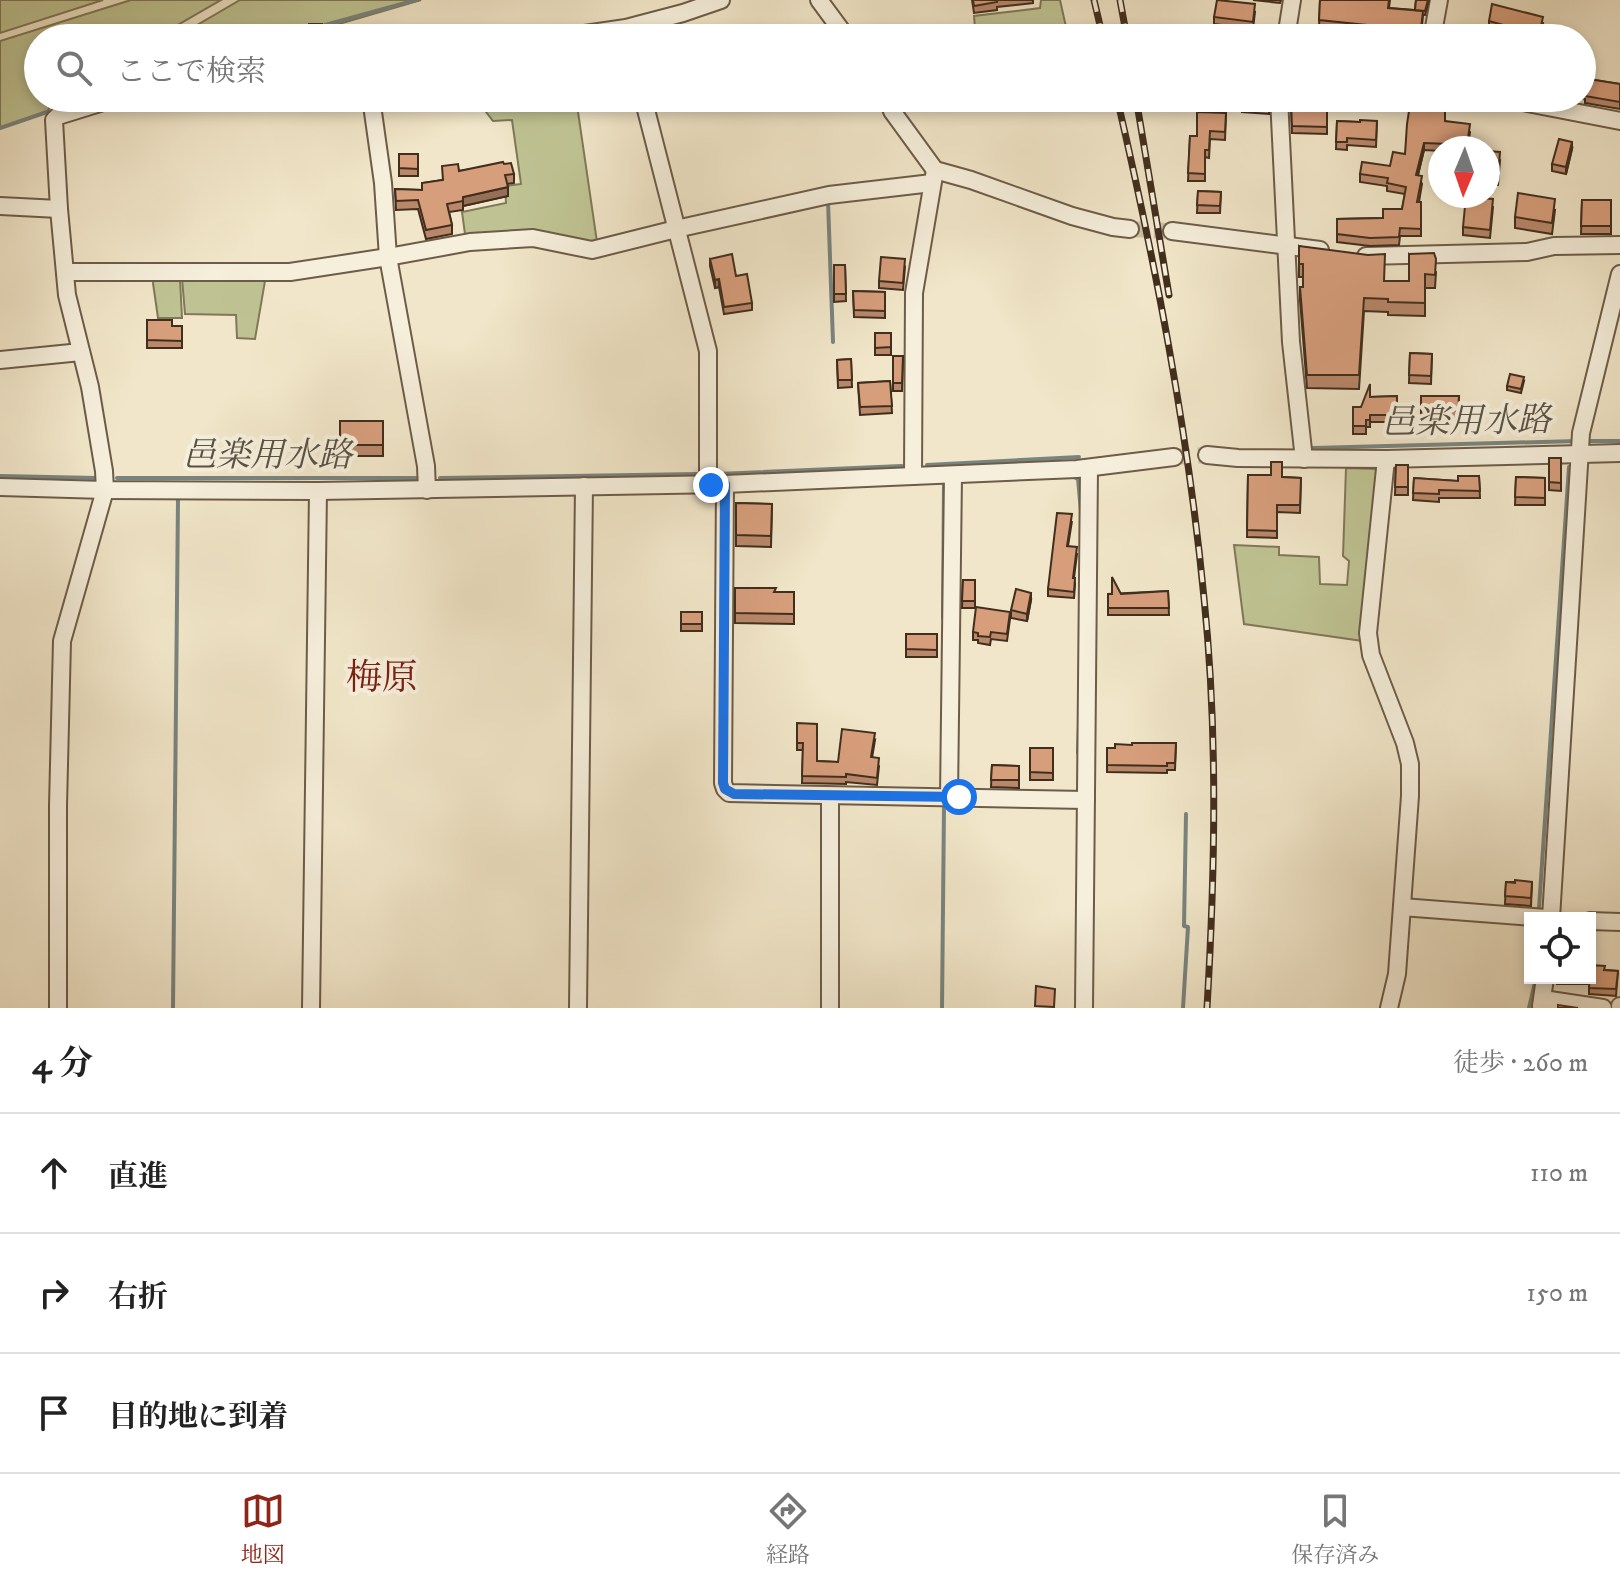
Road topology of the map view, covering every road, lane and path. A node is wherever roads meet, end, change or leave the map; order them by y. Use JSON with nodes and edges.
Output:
{"nodes":[{"id":1,"x":721,"y":0,"type":"edge"},
{"id":2,"x":819,"y":0,"type":"edge"},
{"id":3,"x":1292,"y":0,"type":"edge"},
{"id":4,"x":1439,"y":0,"type":"edge"},
{"id":5,"x":652,"y":24,"type":"edge"},
{"id":6,"x":837,"y":24,"type":"edge"},
{"id":7,"x":1288,"y":24,"type":"edge"},
{"id":8,"x":1435,"y":24,"type":"edge"},
{"id":9,"x":71,"y":112,"type":"edge"},
{"id":10,"x":373,"y":112,"type":"edge"},
{"id":11,"x":647,"y":112,"type":"edge"},
{"id":12,"x":893,"y":112,"type":"edge"},
{"id":13,"x":1280,"y":112,"type":"edge"},
{"id":14,"x":1574,"y":112,"type":"edge"},
{"id":15,"x":1620,"y":121,"type":"edge"},
{"id":16,"x":933,"y":177,"type":"junction"},
{"id":17,"x":0,"y":206,"type":"edge"},
{"id":18,"x":59,"y":209,"type":"junction"},
{"id":19,"x":676,"y":229,"type":"junction"},
{"id":20,"x":1130,"y":229,"type":"tunnel mouth"},
{"id":21,"x":1172,"y":231,"type":"tunnel mouth"},
{"id":22,"x":1620,"y":245,"type":"edge"},
{"id":23,"x":1286,"y":246,"type":"junction"},
{"id":24,"x":388,"y":257,"type":"junction"},
{"id":25,"x":65,"y":272,"type":"junction"},
{"id":26,"x":1620,"y":274,"type":"edge"},
{"id":27,"x":81,"y":352,"type":"junction"},
{"id":28,"x":0,"y":360,"type":"edge"},
{"id":29,"x":1578,"y":453,"type":"junction"},
{"id":30,"x":1620,"y":453,"type":"edge"},
{"id":31,"x":1207,"y":455,"type":"tunnel mouth"},
{"id":32,"x":1174,"y":457,"type":"tunnel mouth"},
{"id":33,"x":1304,"y":459,"type":"junction"},
{"id":34,"x":1386,"y":459,"type":"junction"},
{"id":35,"x":1089,"y":468,"type":"junction"},
{"id":36,"x":953,"y":475,"type":"junction"},
{"id":37,"x":913,"y":476,"type":"junction"},
{"id":38,"x":718,"y":484,"type":"junction"},
{"id":39,"x":584,"y":486,"type":"junction"},
{"id":40,"x":0,"y":487,"type":"edge"},
{"id":41,"x":105,"y":490,"type":"junction"},
{"id":42,"x":427,"y":490,"type":"junction"},
{"id":43,"x":318,"y":491,"type":"junction"},
{"id":44,"x":830,"y":796,"type":"junction"},
{"id":45,"x":949,"y":796,"type":"junction"},
{"id":46,"x":1086,"y":800,"type":"junction"},
{"id":47,"x":1402,"y":907,"type":"junction"},
{"id":48,"x":1549,"y":912,"type":"edge"},
{"id":49,"x":1524,"y":916,"type":"edge"},
{"id":50,"x":1596,"y":921,"type":"edge"},
{"id":51,"x":1620,"y":922,"type":"edge"},
{"id":52,"x":1544,"y":984,"type":"edge"},
{"id":53,"x":1541,"y":1004,"type":"edge"},
{"id":54,"x":58,"y":1008,"type":"edge"},
{"id":55,"x":311,"y":1008,"type":"edge"},
{"id":56,"x":578,"y":1008,"type":"edge"},
{"id":57,"x":830,"y":1008,"type":"edge"},
{"id":58,"x":1084,"y":1008,"type":"edge"},
{"id":59,"x":1389,"y":1008,"type":"edge"},
{"id":60,"x":1603,"y":1008,"type":"edge"}],
"edges":[{"from":1,"to":5,"type":"street"},
{"from":2,"to":6,"type":"street"},
{"from":3,"to":7,"type":"street"},
{"from":4,"to":8,"type":"street"},
{"from":9,"to":18,"type":"street"},
{"from":10,"to":24,"type":"street"},
{"from":11,"to":19,"type":"street"},
{"from":12,"to":16,"type":"street"},
{"from":13,"to":23,"type":"street"},
{"from":14,"to":15,"type":"street"},
{"from":16,"to":19,"type":"street"},
{"from":16,"to":20,"type":"street"},
{"from":16,"to":37,"type":"street"},
{"from":17,"to":18,"type":"street"},
{"from":18,"to":25,"type":"street"},
{"from":19,"to":24,"type":"street"},
{"from":19,"to":38,"type":"street"},
{"from":21,"to":23,"type":"street"},
{"from":22,"to":23,"type":"street"},
{"from":23,"to":33,"type":"street"},
{"from":24,"to":25,"type":"street"},
{"from":24,"to":42,"type":"street"},
{"from":25,"to":27,"type":"street"},
{"from":26,"to":29,"type":"street"},
{"from":27,"to":28,"type":"street"},
{"from":27,"to":41,"type":"street"},
{"from":29,"to":30,"type":"street"},
{"from":29,"to":34,"type":"street"},
{"from":29,"to":48,"type":"street"},
{"from":31,"to":33,"type":"street"},
{"from":32,"to":35,"type":"street"},
{"from":33,"to":34,"type":"street"},
{"from":34,"to":47,"type":"street"},
{"from":35,"to":36,"type":"street"},
{"from":35,"to":46,"type":"street"},
{"from":36,"to":37,"type":"street"},
{"from":36,"to":45,"type":"street"},
{"from":37,"to":38,"type":"street"},
{"from":38,"to":39,"type":"street"},
{"from":38,"to":44,"type":"street"},
{"from":39,"to":42,"type":"street"},
{"from":39,"to":56,"type":"street"},
{"from":40,"to":41,"type":"street"},
{"from":41,"to":43,"type":"street"},
{"from":41,"to":54,"type":"street"},
{"from":42,"to":43,"type":"street"},
{"from":43,"to":55,"type":"street"},
{"from":44,"to":45,"type":"street"},
{"from":44,"to":57,"type":"street"},
{"from":45,"to":46,"type":"street"},
{"from":46,"to":58,"type":"street"},
{"from":47,"to":49,"type":"street"},
{"from":47,"to":59,"type":"street"},
{"from":50,"to":51,"type":"street"},
{"from":52,"to":53,"type":"street"},
{"from":53,"to":60,"type":"street"}]}
